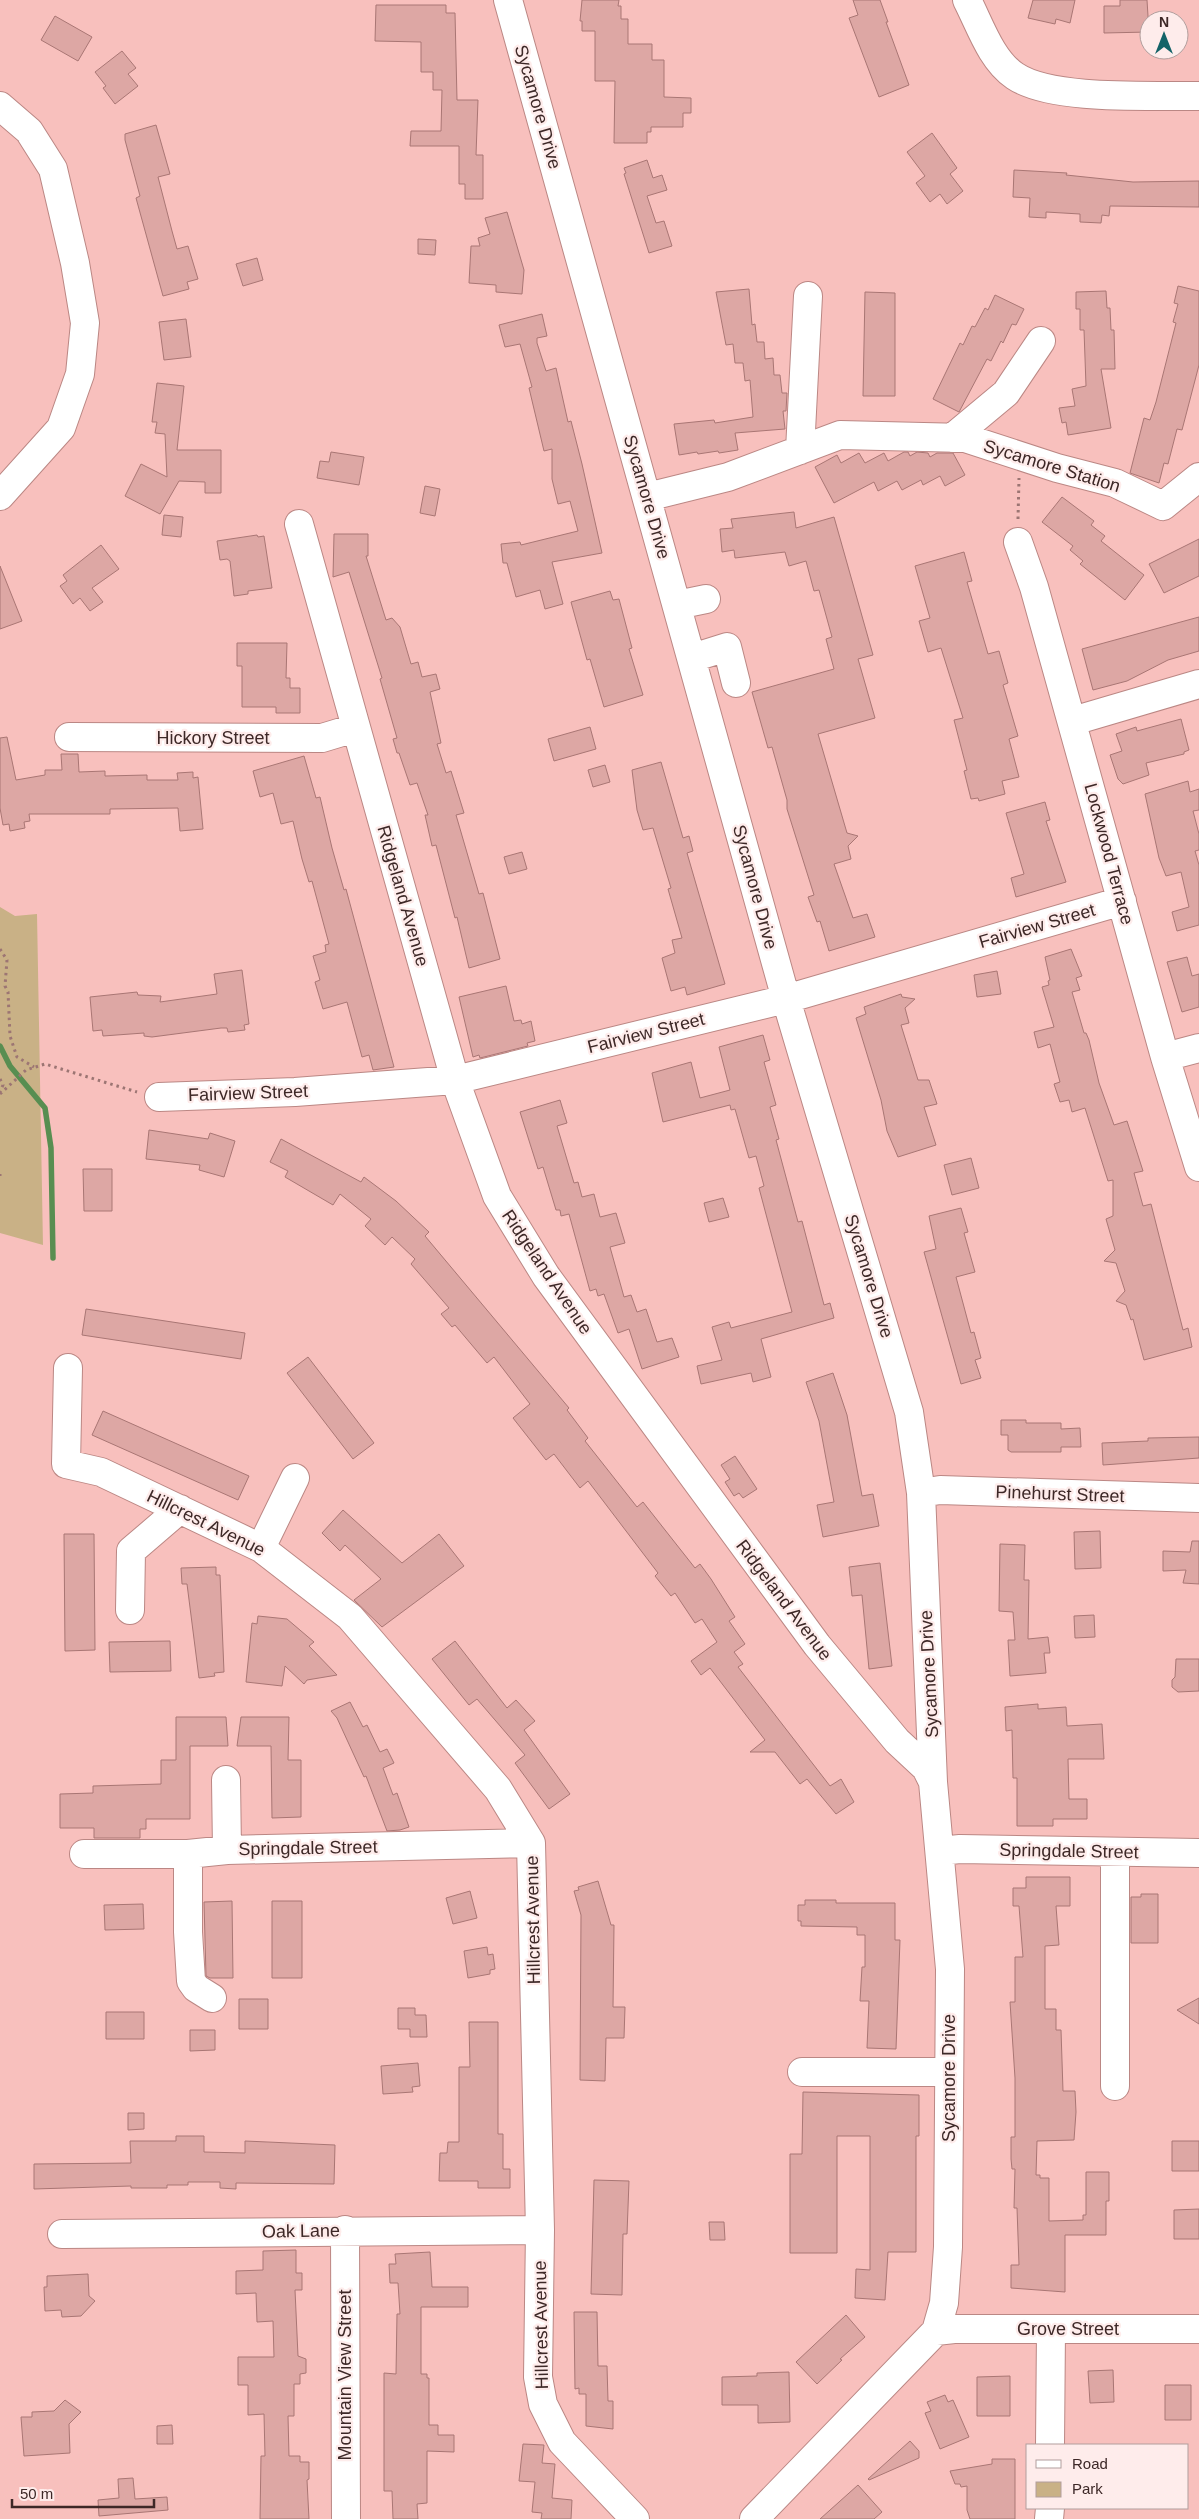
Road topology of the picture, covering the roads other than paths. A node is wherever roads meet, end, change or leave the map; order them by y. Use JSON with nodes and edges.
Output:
{"nodes":[{"id":1,"x":508,"y":0,"type":"edge"},
{"id":2,"x":967,"y":0,"type":"edge"},
{"id":3,"x":1199,"y":96,"type":"edge"},
{"id":4,"x":0,"y":106,"type":"edge"},
{"id":5,"x":808,"y":296,"type":"dead end"},
{"id":6,"x":1041,"y":341,"type":"dead end"},
{"id":7,"x":952,"y":438,"type":"junction"},
{"id":8,"x":800,"y":450,"type":"junction"},
{"id":9,"x":1199,"y":477,"type":"edge"},
{"id":10,"x":0,"y":496,"type":"edge"},
{"id":11,"x":647,"y":497,"type":"junction"},
{"id":12,"x":299,"y":524,"type":"dead end"},
{"id":13,"x":1018,"y":542,"type":"road end"},
{"id":14,"x":706,"y":599,"type":"dead end"},
{"id":15,"x":677,"y":604,"type":"junction"},
{"id":16,"x":692,"y":658,"type":"junction"},
{"id":17,"x":736,"y":682,"type":"dead end"},
{"id":18,"x":1199,"y":684,"type":"edge"},
{"id":19,"x":1073,"y":721,"type":"junction"},
{"id":20,"x":355,"y":728,"type":"junction"},
{"id":21,"x":69,"y":737,"type":"dead end"},
{"id":22,"x":1122,"y":901,"type":"junction"},
{"id":23,"x":786,"y":999,"type":"junction"},
{"id":24,"x":1199,"y":1048,"type":"edge"},
{"id":25,"x":1166,"y":1057,"type":"junction"},
{"id":26,"x":455,"y":1080,"type":"junction"},
{"id":27,"x":158,"y":1097,"type":"road end"},
{"id":28,"x":1199,"y":1167,"type":"edge"},
{"id":29,"x":68,"y":1368,"type":"dead end"},
{"id":30,"x":295,"y":1478,"type":"dead end"},
{"id":31,"x":920,"y":1493,"type":"junction"},
{"id":32,"x":1199,"y":1498,"type":"edge"},
{"id":33,"x":180,"y":1509,"type":"junction"},
{"id":34,"x":261,"y":1548,"type":"junction"},
{"id":35,"x":130,"y":1610,"type":"dead end"},
{"id":36,"x":226,"y":1780,"type":"dead end"},
{"id":37,"x":934,"y":1782,"type":"junction"},
{"id":38,"x":531,"y":1843,"type":"junction"},
{"id":39,"x":227,"y":1850,"type":"junction"},
{"id":40,"x":940,"y":1852,"type":"junction"},
{"id":41,"x":1115,"y":1852,"type":"junction"},
{"id":42,"x":1199,"y":1853,"type":"edge"},
{"id":43,"x":84,"y":1854,"type":"dead end"},
{"id":44,"x":188,"y":1854,"type":"junction"},
{"id":45,"x":212,"y":1998,"type":"dead end"},
{"id":46,"x":802,"y":2072,"type":"dead end"},
{"id":47,"x":949,"y":2072,"type":"junction"},
{"id":48,"x":1115,"y":2086,"type":"dead end"},
{"id":49,"x":345,"y":2230,"type":"junction"},
{"id":50,"x":540,"y":2230,"type":"junction"},
{"id":51,"x":62,"y":2234,"type":"dead end"},
{"id":52,"x":1199,"y":2329,"type":"edge"},
{"id":53,"x":1050,"y":2330,"type":"junction"},
{"id":54,"x":936,"y":2331,"type":"junction"},
{"id":55,"x":1050,"y":2444,"type":"edge"},
{"id":56,"x":346,"y":2519,"type":"edge"},
{"id":57,"x":635,"y":2519,"type":"edge"},
{"id":58,"x":754,"y":2519,"type":"edge"}],
"edges":[{"from":1,"to":11,"type":"street","name":"Sycamore Drive"},
{"from":2,"to":3,"type":"street"},
{"from":4,"to":10,"type":"street"},
{"from":5,"to":8,"type":"street"},
{"from":6,"to":7,"type":"street","name":"Sycamore Station"},
{"from":7,"to":8,"type":"street","name":"Sycamore Station"},
{"from":7,"to":9,"type":"street","name":"Sycamore Station"},
{"from":8,"to":11,"type":"street","name":"Sycamore Station"},
{"from":11,"to":15,"type":"street","name":"Sycamore Drive"},
{"from":12,"to":20,"type":"street","name":"Ridgeland Avenue"},
{"from":13,"to":19,"type":"street","name":"Lockwood Terrace"},
{"from":14,"to":15,"type":"street"},
{"from":15,"to":16,"type":"street","name":"Sycamore Drive"},
{"from":16,"to":17,"type":"street"},
{"from":16,"to":23,"type":"street","name":"Sycamore Drive"},
{"from":18,"to":19,"type":"street"},
{"from":19,"to":22,"type":"street","name":"Lockwood Terrace"},
{"from":20,"to":21,"type":"street","name":"Hickory Street"},
{"from":20,"to":26,"type":"street","name":"Ridgeland Avenue"},
{"from":22,"to":23,"type":"street","name":"Fairview Street"},
{"from":22,"to":25,"type":"street","name":"Lockwood Terrace"},
{"from":23,"to":26,"type":"street","name":"Fairview Street"},
{"from":23,"to":31,"type":"street","name":"Sycamore Drive"},
{"from":24,"to":25,"type":"street"},
{"from":25,"to":28,"type":"street","name":"Lockwood Terrace"},
{"from":26,"to":27,"type":"street","name":"Fairview Street"},
{"from":26,"to":37,"type":"street","name":"Ridgeland Avenue"},
{"from":29,"to":33,"type":"street","name":"Hillcrest Avenue"},
{"from":30,"to":34,"type":"street"},
{"from":31,"to":32,"type":"street","name":"Pinehurst Street"},
{"from":31,"to":37,"type":"street","name":"Sycamore Drive"},
{"from":33,"to":34,"type":"street","name":"Hillcrest Avenue"},
{"from":33,"to":35,"type":"street"},
{"from":34,"to":38,"type":"street","name":"Hillcrest Avenue"},
{"from":36,"to":39,"type":"street"},
{"from":37,"to":40,"type":"street","name":"Sycamore Drive"},
{"from":38,"to":39,"type":"street","name":"Springdale Street"},
{"from":38,"to":50,"type":"street","name":"Hillcrest Avenue"},
{"from":39,"to":44,"type":"street","name":"Springdale Street"},
{"from":40,"to":41,"type":"street","name":"Springdale Street"},
{"from":40,"to":47,"type":"street","name":"Sycamore Drive"},
{"from":41,"to":42,"type":"street","name":"Springdale Street"},
{"from":41,"to":48,"type":"street"},
{"from":43,"to":44,"type":"street","name":"Springdale Street"},
{"from":44,"to":45,"type":"street"},
{"from":46,"to":47,"type":"street"},
{"from":47,"to":54,"type":"street","name":"Sycamore Drive"},
{"from":49,"to":50,"type":"street","name":"Oak Lane"},
{"from":49,"to":51,"type":"street","name":"Oak Lane"},
{"from":49,"to":56,"type":"street","name":"Mountain View Street"},
{"from":50,"to":57,"type":"street","name":"Hillcrest Avenue"},
{"from":52,"to":53,"type":"street","name":"Grove Street"},
{"from":53,"to":54,"type":"street","name":"Grove Street"},
{"from":53,"to":55,"type":"street"},
{"from":54,"to":58,"type":"street","name":"Sycamore Drive"}]}
